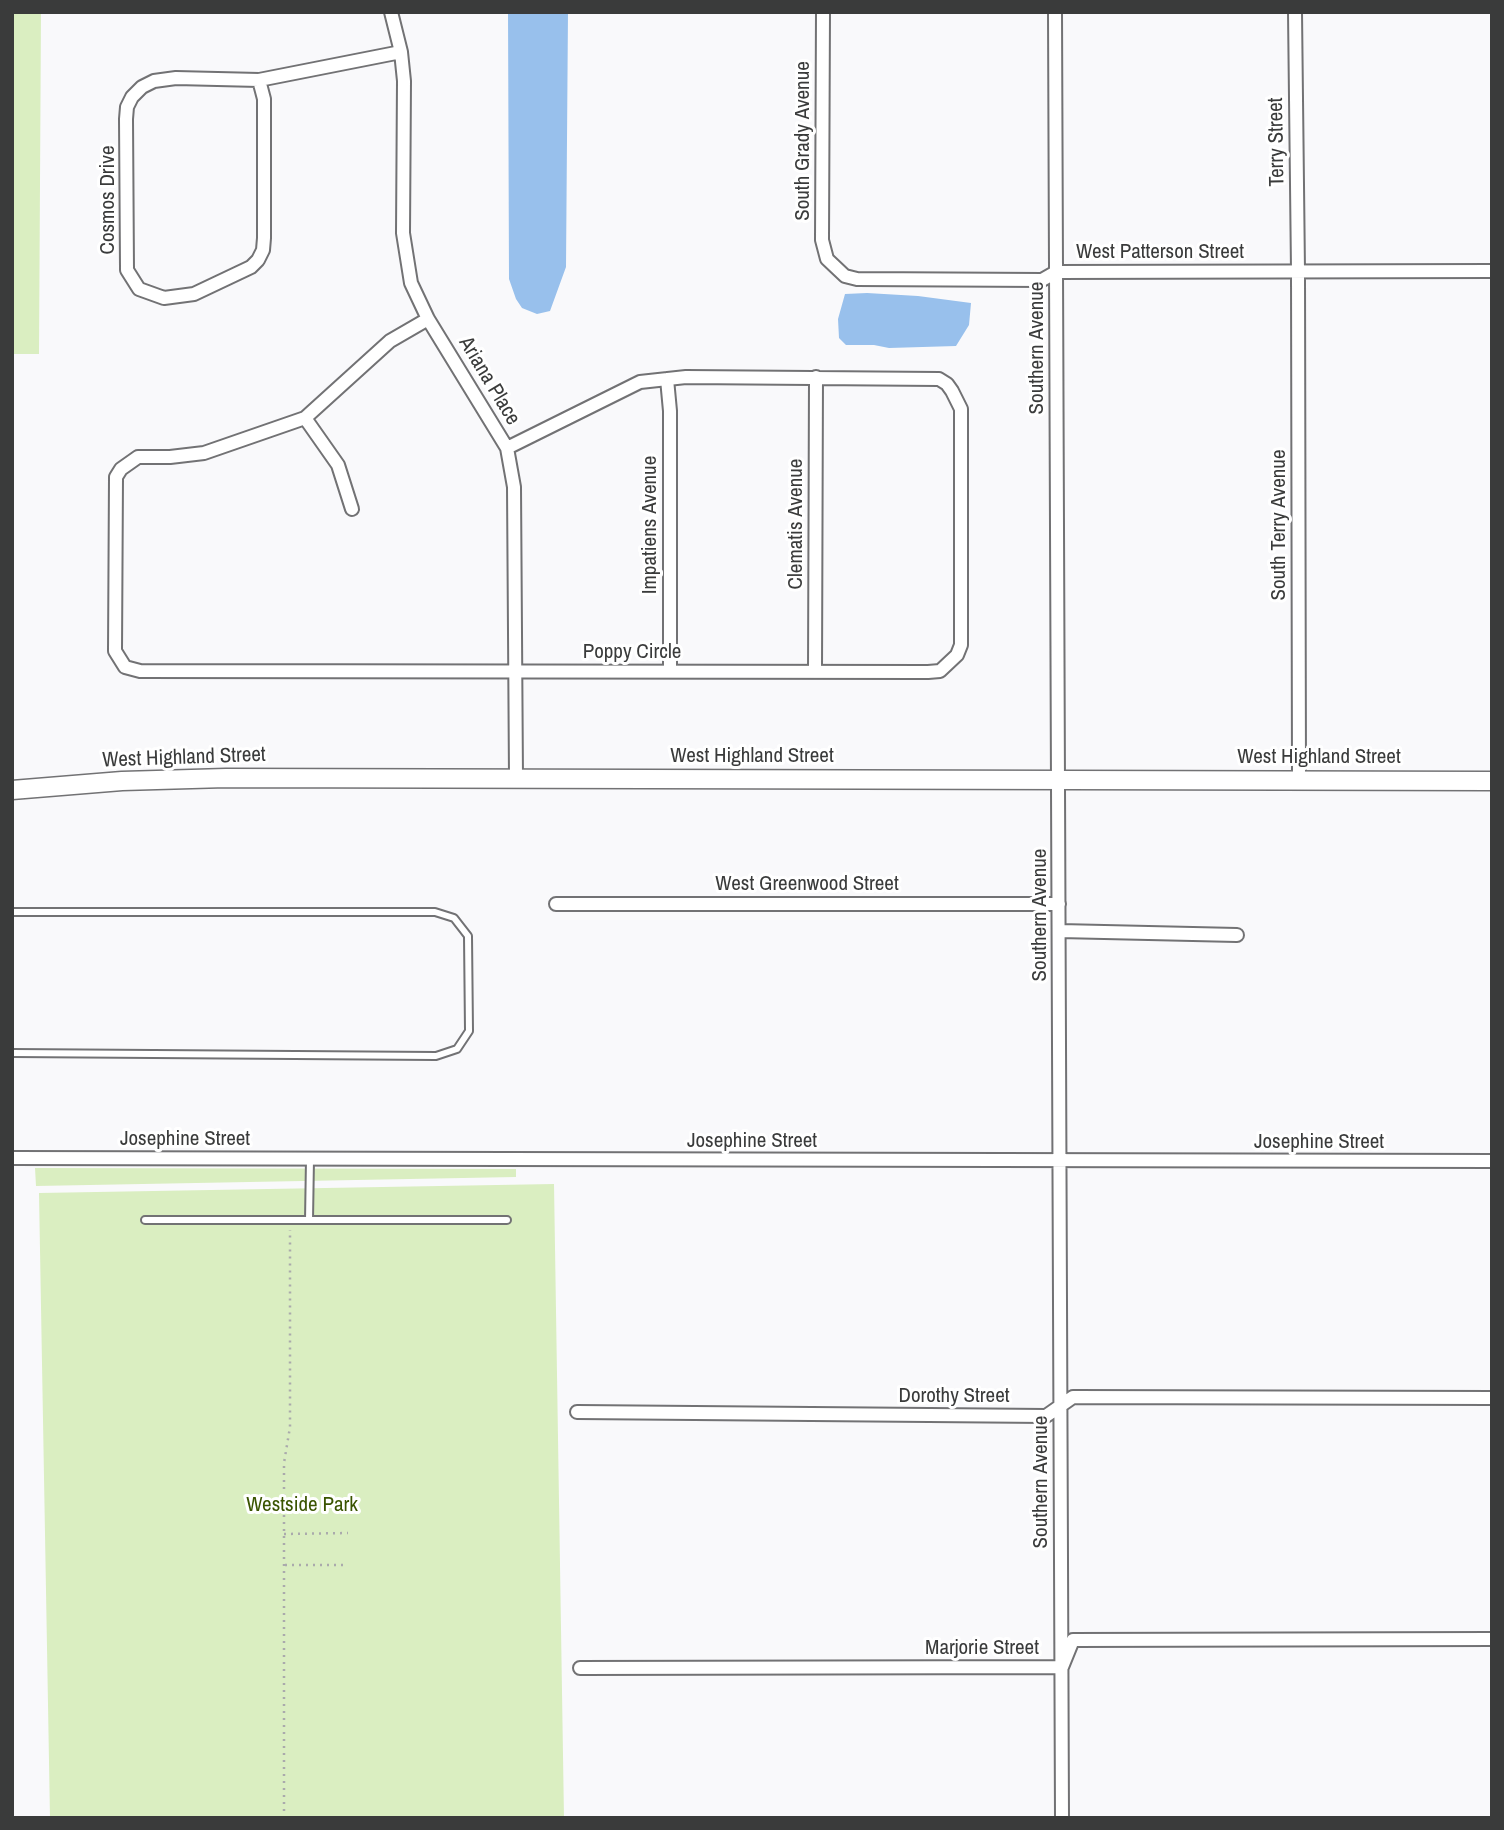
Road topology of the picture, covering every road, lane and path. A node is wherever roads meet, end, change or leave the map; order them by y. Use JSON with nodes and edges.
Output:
{"nodes":[{"id":1,"x":391,"y":12,"type":"edge"},
{"id":2,"x":823,"y":12,"type":"edge"},
{"id":3,"x":1055,"y":12,"type":"edge"},
{"id":4,"x":1294,"y":12,"type":"edge"},
{"id":5,"x":401,"y":52,"type":"junction"},
{"id":6,"x":259,"y":80,"type":"junction"},
{"id":7,"x":834,"y":267,"type":"joint"},
{"id":8,"x":1298,"y":271,"type":"junction"},
{"id":9,"x":1492,"y":271,"type":"edge"},
{"id":10,"x":1056,"y":272,"type":"junction"},
{"id":11,"x":428,"y":318,"type":"junction"},
{"id":12,"x":816,"y":377,"type":"junction"},
{"id":13,"x":667,"y":379,"type":"junction"},
{"id":14,"x":305,"y":418,"type":"junction"},
{"id":15,"x":507,"y":449,"type":"junction"},
{"id":16,"x":352,"y":509,"type":"dead end"},
{"id":17,"x":516,"y":670,"type":"junction"},
{"id":18,"x":670,"y":671,"type":"junction"},
{"id":19,"x":815,"y":671,"type":"junction"},
{"id":20,"x":516,"y":778,"type":"junction"},
{"id":21,"x":1299,"y":779,"type":"junction"},
{"id":22,"x":1058,"y":780,"type":"junction"},
{"id":23,"x":1492,"y":781,"type":"edge"},
{"id":24,"x":12,"y":790,"type":"edge"},
{"id":25,"x":556,"y":904,"type":"dead end"},
{"id":26,"x":1059,"y":904,"type":"junction"},
{"id":27,"x":12,"y":912,"type":"edge"},
{"id":28,"x":1060,"y":931,"type":"junction"},
{"id":29,"x":1237,"y":935,"type":"dead end"},
{"id":30,"x":12,"y":1053,"type":"edge"},
{"id":31,"x":12,"y":1158,"type":"edge"},
{"id":32,"x":310,"y":1159,"type":"junction"},
{"id":33,"x":1059,"y":1161,"type":"junction"},
{"id":34,"x":1492,"y":1161,"type":"edge"},
{"id":35,"x":145,"y":1220,"type":"dead end"},
{"id":36,"x":290,"y":1220,"type":"junction"},
{"id":37,"x":309,"y":1220,"type":"junction"},
{"id":38,"x":507,"y":1220,"type":"dead end"},
{"id":39,"x":1492,"y":1398,"type":"edge"},
{"id":40,"x":1060,"y":1407,"type":"junction"},
{"id":41,"x":577,"y":1412,"type":"dead end"},
{"id":42,"x":348,"y":1533,"type":"dead end"},
{"id":43,"x":284,"y":1534,"type":"junction"},
{"id":44,"x":284,"y":1565,"type":"junction"},
{"id":45,"x":348,"y":1565,"type":"dead end"},
{"id":46,"x":1492,"y":1639,"type":"edge"},
{"id":47,"x":1062,"y":1667,"type":"junction"},
{"id":48,"x":580,"y":1668,"type":"dead end"},
{"id":49,"x":284,"y":1818,"type":"edge"},
{"id":50,"x":1062,"y":1818,"type":"edge"}],
"edges":[{"from":1,"to":5,"type":"street","name":"Ariana Place"},
{"from":2,"to":7,"type":"street","name":"South Grady Avenue"},
{"from":3,"to":10,"type":"street","name":"Southern Avenue"},
{"from":4,"to":8,"type":"street","name":"Terry Street"},
{"from":5,"to":6,"type":"street","name":"Cosmos Drive"},
{"from":5,"to":11,"type":"street","name":"Ariana Place"},
{"from":6,"to":6,"type":"street","name":"Cosmos Drive"},
{"from":7,"to":10,"type":"street","name":"West Patterson Street"},
{"from":8,"to":9,"type":"street","name":"West Patterson Street"},
{"from":8,"to":10,"type":"street","name":"West Patterson Street"},
{"from":8,"to":21,"type":"street","name":"South Terry Avenue"},
{"from":10,"to":22,"type":"street","name":"Southern Avenue"},
{"from":11,"to":14,"type":"street","name":"Poppy Circle"},
{"from":11,"to":15,"type":"street","name":"Ariana Place"},
{"from":12,"to":13,"type":"street","name":"Poppy Circle"},
{"from":12,"to":19,"type":"street","name":"Clematis Avenue"},
{"from":12,"to":19,"type":"street","name":"Poppy Circle"},
{"from":13,"to":15,"type":"street","name":"Poppy Circle"},
{"from":13,"to":18,"type":"street","name":"Impatiens Avenue"},
{"from":14,"to":16,"type":"street"},
{"from":14,"to":17,"type":"street","name":"Poppy Circle"},
{"from":15,"to":17,"type":"street","name":"Ariana Place"},
{"from":17,"to":18,"type":"street","name":"Poppy Circle"},
{"from":17,"to":20,"type":"street","name":"Ariana Place"},
{"from":18,"to":19,"type":"street","name":"Poppy Circle"},
{"from":20,"to":22,"type":"street","name":"West Highland Street"},
{"from":20,"to":24,"type":"street","name":"West Highland Street"},
{"from":21,"to":22,"type":"street","name":"West Highland Street"},
{"from":21,"to":23,"type":"street","name":"West Highland Street"},
{"from":22,"to":26,"type":"street","name":"Southern Avenue"},
{"from":25,"to":26,"type":"street","name":"West Greenwood Street"},
{"from":26,"to":28,"type":"street","name":"Southern Avenue"},
{"from":27,"to":30,"type":"lane"},
{"from":28,"to":29,"type":"street"},
{"from":28,"to":33,"type":"street","name":"Southern Avenue"},
{"from":31,"to":32,"type":"street","name":"Josephine Street"},
{"from":32,"to":33,"type":"street","name":"Josephine Street"},
{"from":32,"to":37,"type":"lane"},
{"from":33,"to":34,"type":"street","name":"Josephine Street"},
{"from":33,"to":40,"type":"street","name":"Southern Avenue"},
{"from":35,"to":36,"type":"lane"},
{"from":36,"to":37,"type":"lane"},
{"from":36,"to":43,"type":"path"},
{"from":37,"to":38,"type":"lane"},
{"from":39,"to":40,"type":"street","name":"Dorothy Street"},
{"from":40,"to":41,"type":"street","name":"Dorothy Street"},
{"from":40,"to":47,"type":"street","name":"Southern Avenue"},
{"from":42,"to":43,"type":"path"},
{"from":43,"to":44,"type":"path"},
{"from":44,"to":45,"type":"path"},
{"from":44,"to":49,"type":"path"},
{"from":46,"to":47,"type":"street","name":"Marjorie Street"},
{"from":47,"to":48,"type":"street","name":"Marjorie Street"},
{"from":47,"to":50,"type":"street","name":"Southern Avenue"}]}
